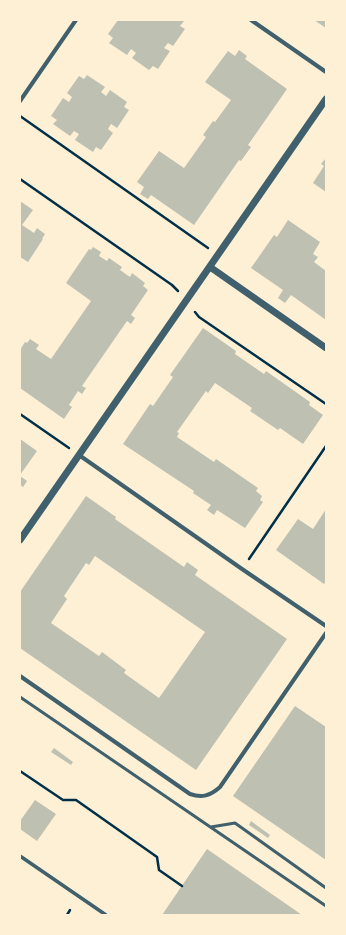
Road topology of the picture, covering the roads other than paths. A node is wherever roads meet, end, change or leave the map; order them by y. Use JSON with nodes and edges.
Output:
{"nodes":[{"id":1,"x":76,"y":20,"type":"edge"},
{"id":2,"x":251,"y":20,"type":"edge"},
{"id":3,"x":326,"y":72,"type":"edge"},
{"id":4,"x":326,"y":99,"type":"edge"},
{"id":5,"x":20,"y":101,"type":"edge"},
{"id":6,"x":210,"y":267,"type":"junction"},
{"id":7,"x":326,"y":348,"type":"edge"},
{"id":8,"x":79,"y":455,"type":"junction"},
{"id":9,"x":20,"y":540,"type":"edge"},
{"id":10,"x":326,"y":626,"type":"edge"},
{"id":11,"x":326,"y":633,"type":"edge"},
{"id":12,"x":20,"y":676,"type":"edge"},
{"id":13,"x":20,"y":697,"type":"edge"},
{"id":14,"x":211,"y":827,"type":"junction"},
{"id":15,"x":20,"y":856,"type":"edge"},
{"id":16,"x":326,"y":888,"type":"edge"},
{"id":17,"x":326,"y":906,"type":"edge"},
{"id":18,"x":106,"y":915,"type":"edge"}],
"edges":[{"from":1,"to":5,"type":"street"},
{"from":2,"to":3,"type":"street"},
{"from":4,"to":6,"type":"street"},
{"from":6,"to":7,"type":"street"},
{"from":6,"to":8,"type":"street"},
{"from":8,"to":9,"type":"street"},
{"from":8,"to":10,"type":"street"},
{"from":11,"to":12,"type":"street"},
{"from":13,"to":14,"type":"lane"},
{"from":14,"to":16,"type":"lane"},
{"from":14,"to":17,"type":"lane"},
{"from":15,"to":18,"type":"street"}]}
